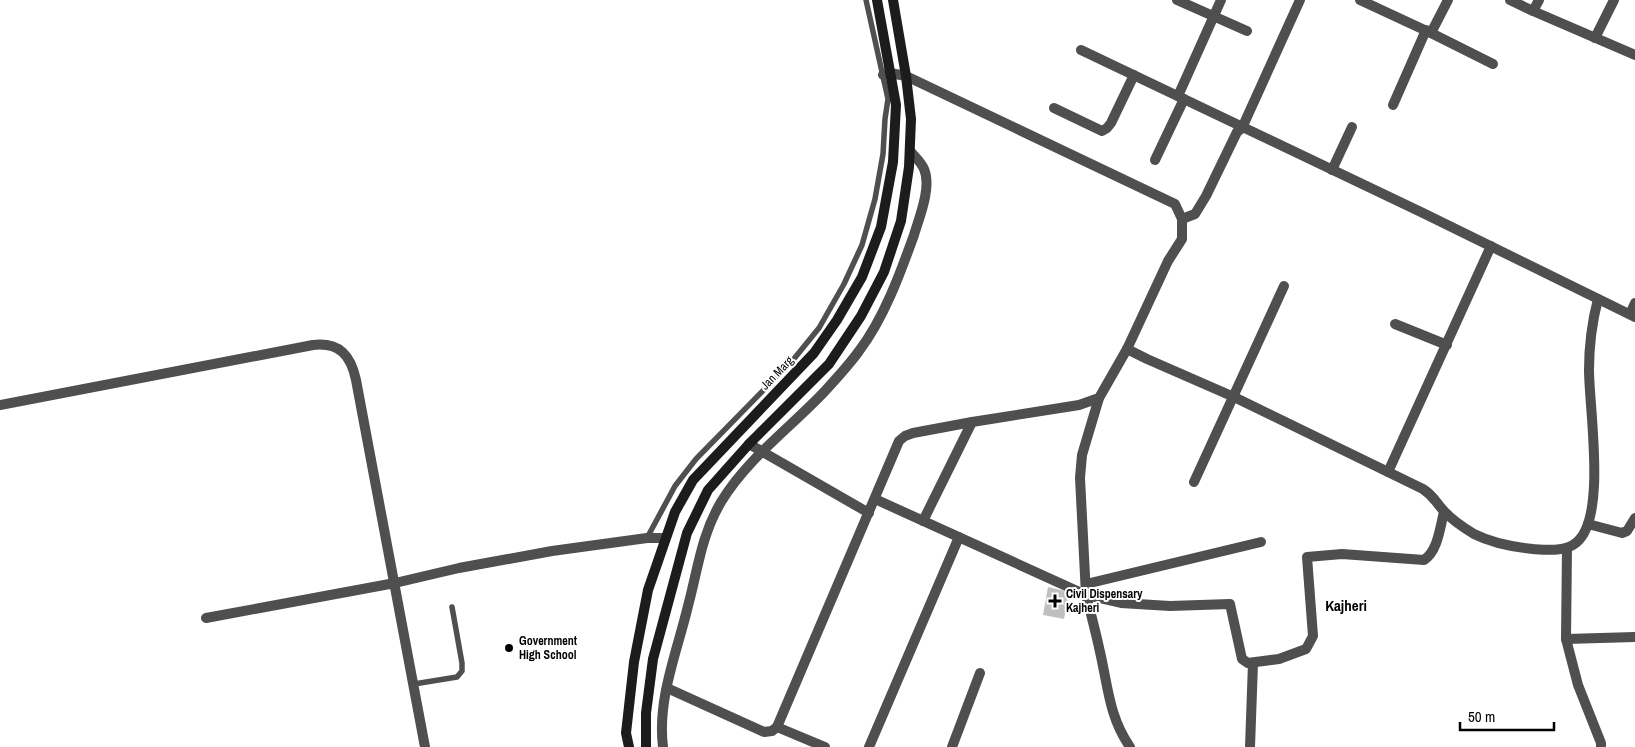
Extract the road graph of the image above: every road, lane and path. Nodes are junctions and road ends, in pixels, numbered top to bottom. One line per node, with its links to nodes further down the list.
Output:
1 (866, 0): 20 (lane)
2 (877, 0): 20 (main road, Jan Marg)
3 (893, 0): 22 (main road)
4 (1177, 0): 13 (street)
5 (1221, 0): 13 (street)
6 (1300, 0): 27 (street)
7 (1360, 0): 15 (street)
8 (1448, 0): 15 (street)
9 (1510, 0): 12 (street)
10 (1539, 0): 12 (street)
11 (1614, 0): 16 (street)
12 (1534, 11): 16 (street)
13 (1214, 16): 14 (street); 23 (street)
14 (1247, 31)
15 (1429, 32): 19 (street); 24 (street)
16 (1596, 38): 18 (street)
17 (1081, 50): 21 (street)
18 (1635, 55)
19 (1494, 64)
20 (887, 74): 22 (street); 54 (lane); 55 (main road, Jan Marg)
21 (1134, 75): 23 (street); 25 (street)
22 (906, 76): 28 (main road); 31 (street)
23 (1181, 98): 27 (street); 29 (street)
24 (1393, 105)
25 (1054, 108)
26 (1352, 127): 30 (street)
27 (1242, 128): 30 (street); 31 (street)
28 (910, 151): 44 (main road); 45 (street)
29 (1155, 160)
30 (1332, 170): 32 (street)
31 (1182, 219): 39 (street)
32 (1491, 246): 34 (street); 38 (street)
33 (1284, 286): 40 (street)
34 (1598, 298): 36 (street); 53 (street)
35 (1635, 303): 36 (street)
36 (1632, 315)
37 (1395, 324): 38 (street)
38 (1447, 345): 46 (street)
39 (1126, 349): 40 (street); 41 (street)
40 (1234, 397): 46 (street); 47 (street)
41 (1099, 398): 43 (street); 60 (street)
42 (0, 405): 59 (street)
43 (972, 422): 48 (street); 52 (street)
44 (749, 444): 45 (street); 73 (main road)
45 (762, 452): 50 (street); 69 (street)
46 (1388, 472): 49 (street)
47 (1194, 482)
48 (875, 499): 50 (street); 52 (street)
49 (1444, 512): 58 (street); 66 (street)
50 (868, 514): 70 (street)
51 (1635, 518): 53 (street)
52 (924, 521): 56 (street)
53 (1588, 524): 58 (street)
54 (647, 538): 55 (street); 59 (street)
55 (665, 538): 72 (main road, Jan Marg)
56 (960, 538): 61 (street); 76 (street)
57 (1261, 542): 60 (street)
58 (1567, 548): 65 (street)
59 (395, 583): 63 (street); 68 (street)
60 (1086, 584): 61 (street)
61 (1086, 595): 66 (street); 78 (street)
62 (452, 607): 68 (lane)
63 (206, 618)
64 (1635, 637): 65 (street)
65 (1566, 639): 80 (street)
66 (1253, 663): 79 (street)
67 (980, 673): 77 (street)
68 (414, 684): 71 (street)
69 (667, 688): 70 (street); 74 (street)
70 (777, 727): 75 (street)
71 (426, 747)
72 (629, 747)
73 (646, 747)
74 (663, 747)
75 (825, 747)
76 (869, 747)
77 (952, 747)
78 (1130, 747)
79 (1250, 747)
80 (1601, 747)

